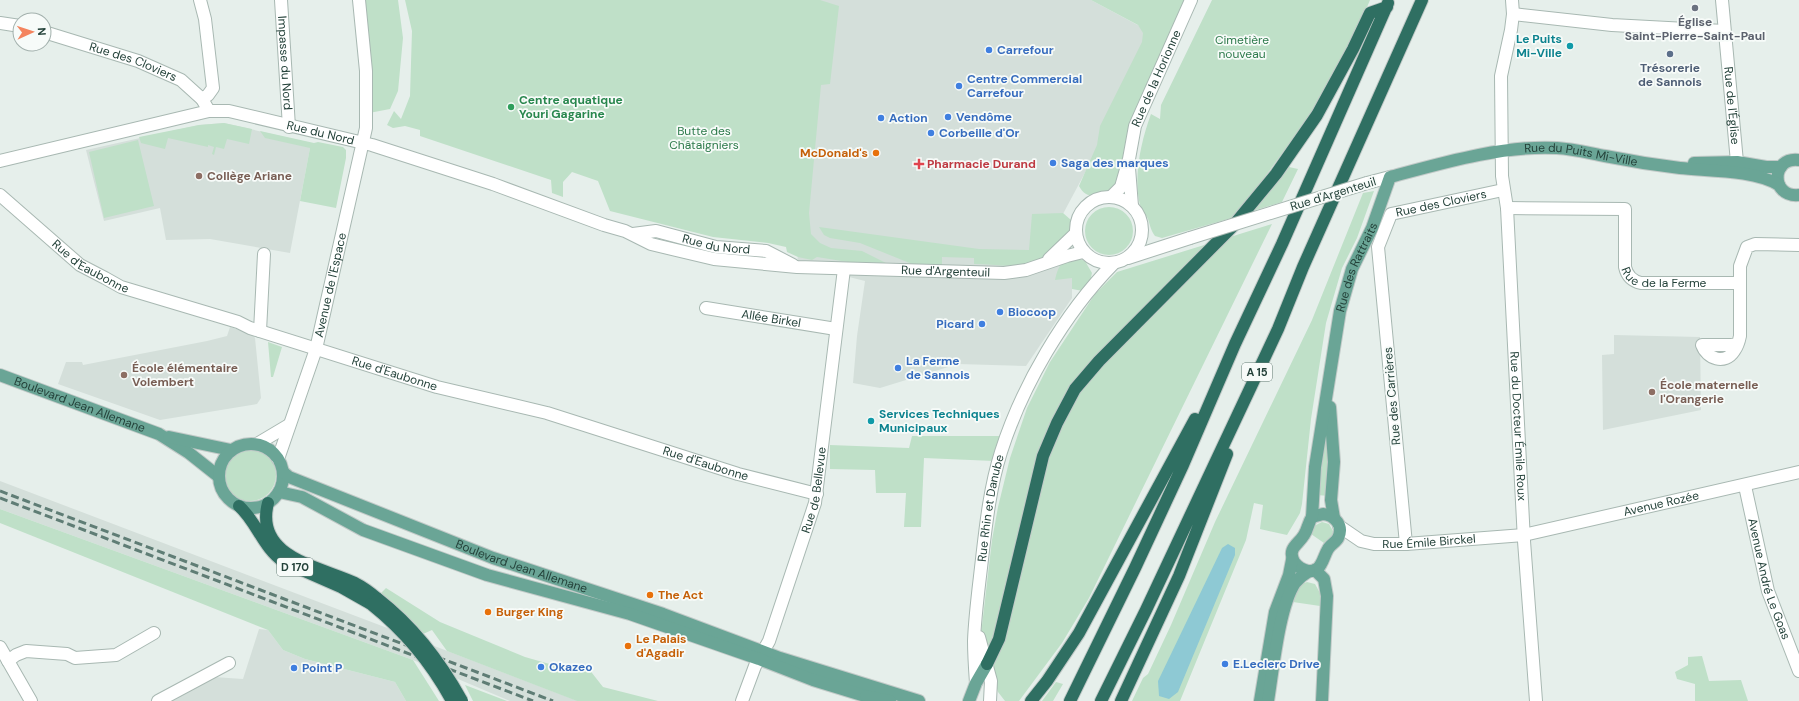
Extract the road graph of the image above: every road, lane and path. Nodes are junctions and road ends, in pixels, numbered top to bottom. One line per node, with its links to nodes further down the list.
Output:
1 (200, 0): 14 (street)
2 (280, 0): 18 (street, Impasse du Nord)
3 (359, 0): 19 (street, Avenue de l'Espace)
4 (1191, 0): 22 (street, Rue de la Horionne)
5 (1422, 0): 51 (highway, A 15)
6 (1512, 0): 9 (street, Rue du Docteur Émile Roux)
7 (1722, 0): 12 (street, Rue de l'Église)
8 (1388, 3): 54 (highway, A 15); 85 (highway)
9 (1512, 14): 12 (street); 20 (street, Rue du Docteur Émile Roux)
10 (0, 23): 11 (street)
11 (12, 25)
12 (1724, 31): 24 (street, Rue de l'Église)
13 (52, 34): 15 (street, Rue des Cloviers)
14 (213, 88): 15 (street); 17 (street)
15 (202, 100): 16 (street, Rue des Cloviers)
16 (209, 111): 17 (street, Rue du Nord); 23 (street, Rue du Nord)
17 (229, 111): 18 (street, Rue du Nord)
18 (289, 127): 19 (street, Rue du Nord)
19 (363, 143): 47 (street, Rue du Nord); 56 (street, Avenue de l'Espace)
20 (1501, 152): 26 (main road, Rue du Puits Mi-Ville); 28 (main road, Rue d'Argenteuil); 30 (street, Rue du Docteur Émile Roux)
21 (1799, 152): 25 (main road)
22 (1129, 158): 33 (street, Rue de la Horionne); 34 (street, Rue de la Horionne)
23 (0, 161)
24 (1737, 162): 25 (main road); 26 (main road); 27 (street)
25 (1790, 163): 29 (main road)
26 (1661, 165): 27 (main road)
27 (1749, 175): 29 (main road)
28 (1390, 177): 38 (street, Rue d'Argenteuil, bridge); 57 (main road, Rue des Rattraits)
29 (1779, 185): 32 (main road)
30 (1503, 190): 35 (street, Rue du Docteur Émile Roux); 40 (street, Rue des Cloviers)
31 (0, 195): 53 (street, Rue d'Eaubonne)
32 (1799, 195)
33 (1111, 197): 34 (street); 36 (street)
34 (1132, 206): 37 (street)
35 (1506, 208): 48 (street, Rue de la Ferme); 74 (street, Rue du Docteur Émile Roux)
36 (1075, 234): 41 (street); 45 (street, Rue d'Argenteuil)
37 (1142, 234): 38 (street); 43 (street)
38 (1167, 246): 43 (street, Rue d'Argenteuil)
39 (1799, 246): 48 (street)
40 (1378, 247): 75 (street, Rue des Carrières)
41 (1083, 252): 44 (street); 45 (street, Rue d'Argenteuil)
42 (264, 254): 53 (street)
43 (1128, 258): 46 (street)
44 (1095, 261): 46 (street); 49 (street, Rue Rhin et Danube)
45 (1045, 263): 47 (street, Rue d'Argenteuil)
46 (1113, 264): 49 (street, Rue Rhin et Danube)
47 (844, 269): 52 (street, Rue de Bellevue)
48 (1740, 283): 55 (street)
49 (1090, 289): 79 (street, Rue Rhin et Danube)
50 (706, 308): 52 (street, Allée Birkel)
51 (1278, 328): 100 (highway, A 15); 101 (highway)
52 (836, 329): 69 (street, Rue de Bellevue)
53 (260, 331): 56 (street, Rue d'Eaubonne)
54 (1235, 344): 98 (highway); 99 (highway, A 15)
55 (1737, 344)
56 (316, 349): 59 (street, Avenue de l'Espace); 69 (street, Rue d'Eaubonne)
57 (1331, 360): 72 (main road, Rue des Rattraits); 73 (main road, Rue des Rattraits)
58 (0, 376): 60 (main road, Boulevard Jean Allemane)
59 (289, 425): 61 (street); 63 (street, Avenue de l'Espace)
60 (160, 434): 62 (main road, Boulevard Jean Allemane); 66 (main road, Boulevard Jean Allemane)
61 (257, 444): 62 (main road); 63 (main road)
62 (231, 450): 66 (main road)
63 (278, 459): 64 (main road)
64 (283, 472): 68 (main road); 82 (main road, Boulevard Jean Allemane)
65 (1799, 472): 67 (street, Avenue Rozée)
66 (218, 476): 71 (main road)
67 (1745, 486): 74 (street, Avenue Rozée); 86 (street, Avenue André Le Goas)
68 (279, 492): 70 (main road); 82 (main road, Boulevard Jean Allemane)
69 (817, 494): 82 (street, Rue de Bellevue)
70 (268, 503): 71 (main road); 78 (highway, D 170)
71 (239, 506): 78 (highway, D 170)
72 (1312, 517): 73 (main road); 76 (main road)
73 (1337, 522): 75 (street, Rue Émile Birckel); 77 (main road)
74 (1524, 535): 75 (street, Rue Émile Birckel); 105 (street, Rue du Docteur Émile Roux)
75 (1406, 544)
76 (1292, 560): 77 (main road); 102 (main road)
77 (1312, 571): 103 (main road); 104 (main road)
78 (374, 602): 91 (highway, D 170, bridge); 92 (highway, D 170, bridge)
79 (977, 606): 85 (street, Rue Rhin et Danube); 87 (street, Rue Rhin et Danube)
80 (154, 633): 83 (street)
81 (0, 647): 83 (street)
82 (762, 655): 88 (main road); 93 (street, Rue de Bellevue)
83 (8, 660): 89 (street)
84 (228, 662): 90 (street)
85 (987, 664): 87 (main road); 97 (street, Rue Rhin et Danube)
86 (1799, 671)
87 (976, 683): 96 (main road)
88 (869, 694): 94 (main road); 95 (main road)
89 (31, 701)
90 (158, 701)
91 (452, 701)
92 (462, 701)
93 (742, 701)
94 (890, 701)
95 (919, 701)
96 (969, 701)
97 (990, 701)
98 (1031, 701)
99 (1070, 701)
100 (1101, 701)
101 (1121, 701)
102 (1260, 701)
103 (1268, 701)
104 (1322, 701)
105 (1536, 701)

